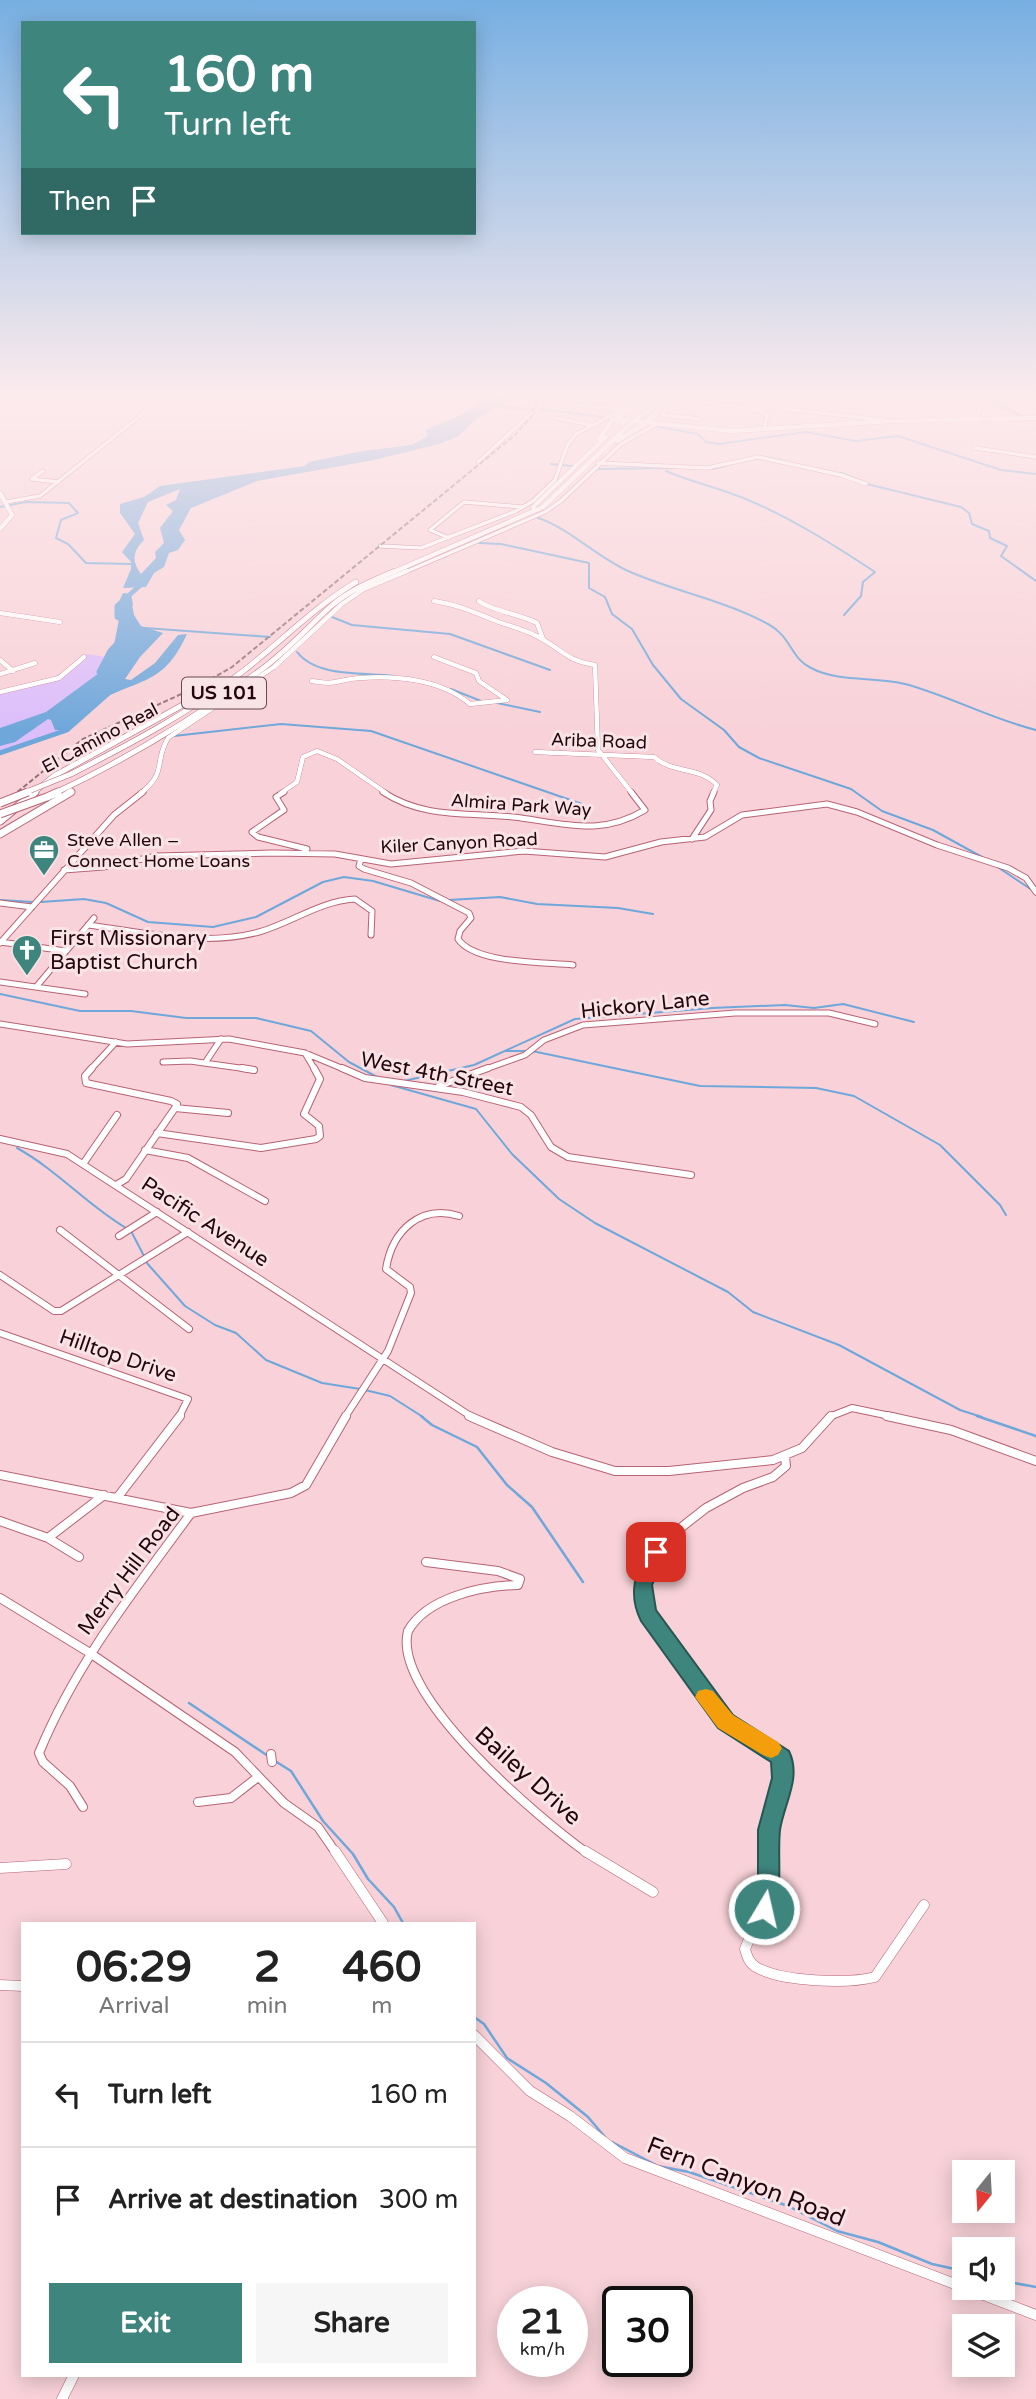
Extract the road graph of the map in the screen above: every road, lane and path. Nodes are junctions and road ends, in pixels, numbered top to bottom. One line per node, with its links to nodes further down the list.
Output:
1 (8, 508): 7 (main road)
2 (457, 508): 8 (street)
3 (521, 508): 8 (street)
4 (529, 508): 20 (highway, El Camino Real / US 101)
5 (542, 508): 25 (highway, El Camino Real / US 101)
6 (551, 508): 34 (street)
7 (0, 530)
8 (449, 538): 9 (street)
9 (380, 546)
10 (434, 601): 14 (street)
11 (479, 601): 14 (street)
12 (0, 613): 13 (street)
13 (60, 622)
14 (543, 639): 26 (street, Almira Park Way)
15 (83, 657): 23 (street)
16 (434, 657): 22 (street)
17 (0, 660): 19 (street)
18 (35, 663): 19 (street)
19 (13, 671): 21 (street)
20 (242, 673): 27 (highway, El Camino Real / US 101, bridge); 29 (highway)
21 (0, 674)
22 (312, 681)
23 (0, 692)
24 (535, 751): 26 (street, Ariba Road)
25 (131, 754): 28 (highway, El Camino Real / US 101, bridge); 30 (highway)
26 (603, 755): 31 (street, Ariba Road); 32 (street, Almira Park Way)
27 (0, 803)
28 (0, 814)
29 (0, 821)
30 (0, 834)
31 (692, 839): 33 (street, Kiler Canyon Road); 35 (street, Kiler Canyon Road)
32 (302, 852): 33 (street, Kiler Canyon Road); 34 (street, Kiler Canyon Road)
33 (361, 859): 43 (street)
34 (64, 870): 37 (street)
35 (1036, 892)
36 (0, 903): 37 (street)
37 (35, 904): 41 (street)
38 (94, 918): 39 (street)
39 (89, 925): 40 (street); 42 (street)
40 (371, 935)
41 (0, 942): 42 (street)
42 (66, 951): 45 (street)
43 (573, 965)
44 (0, 982): 45 (street)
45 (36, 987): 46 (street)
46 (85, 994)
47 (0, 1024): 50 (street, West 4th Street)
48 (876, 1024): 55 (street, Hickory Lane)
49 (221, 1039): 50 (street, West 4th Street); 51 (street, West 4th Street); 53 (street)
50 (116, 1042): 56 (street)
51 (305, 1053): 55 (street, West 4th Street); 59 (street)
52 (163, 1062): 53 (street)
53 (205, 1063): 54 (street)
54 (254, 1070)
55 (430, 1088): 63 (street, West 4th Street)
56 (175, 1108): 57 (street); 59 (street)
57 (228, 1113)
58 (117, 1115): 62 (street)
59 (157, 1133): 61 (street)
60 (0, 1139): 62 (street, Pacific Avenue)
61 (145, 1150): 64 (street); 65 (street)
62 (83, 1164): 64 (street, Pacific Avenue)
63 (691, 1175)
64 (116, 1185): 66 (street, Pacific Avenue)
65 (265, 1202)
66 (157, 1212): 69 (street); 70 (street, Pacific Avenue)
67 (459, 1216): 75 (street, Merry Hill Road)
68 (60, 1230): 72 (street)
69 (125, 1232)
70 (188, 1232): 72 (street); 75 (street, Pacific Avenue)
71 (0, 1275): 72 (street)
72 (120, 1276): 73 (street)
73 (190, 1329)
74 (0, 1333): 80 (street, Hilltop Drive)
75 (381, 1359): 76 (street, Pacific Avenue); 81 (street, Merry Hill Road)
76 (785, 1457): 77 (street); 94 (street)
77 (1036, 1461)
78 (0, 1475): 79 (street)
79 (104, 1495): 80 (street); 83 (street)
80 (117, 1498): 81 (street)
81 (191, 1513): 87 (street, Merry Hill Road)
82 (0, 1521): 83 (street)
83 (48, 1538): 84 (street)
84 (79, 1557)
85 (426, 1562): 93 (street, Bailey Drive)
86 (0, 1598): 87 (street)
87 (90, 1653): 88 (street); 90 (street, Merry Hill Road)
88 (258, 1777): 89 (street); 95 (street)
89 (198, 1802)
90 (83, 1807)
91 (66, 1864): 92 (street)
92 (0, 1868)
93 (653, 1892)
94 (925, 1905)
95 (382, 1922)
96 (0, 1985): 97 (street)
97 (21, 1986)
98 (476, 2037): 99 (street, Fern Canyon Road)
99 (1036, 2315)
100 (73, 2377): 101 (street)
101 (62, 2399)

